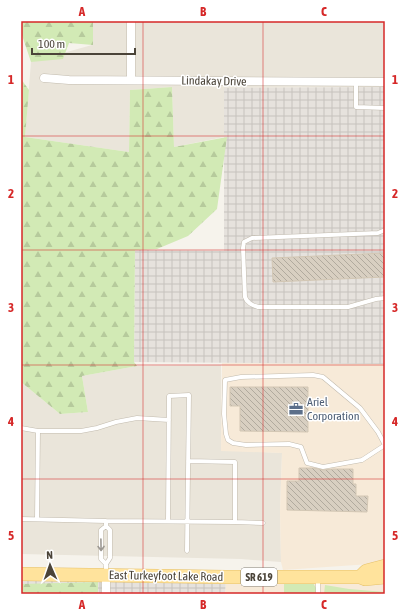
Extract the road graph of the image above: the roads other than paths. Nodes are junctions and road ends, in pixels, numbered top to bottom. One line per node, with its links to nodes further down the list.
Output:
1 (131, 21): 3 (street)
2 (44, 78): 3 (street, Lindakay Drive)
3 (132, 80): 4 (street, Lindakay Drive)
4 (356, 82): 5 (street, Lindakay Drive); 6 (lane)
5 (385, 82)
6 (385, 108)
7 (385, 230): 8 (lane)
8 (385, 298)
9 (169, 420): 11 (lane); 13 (lane); 16 (lane)
10 (21, 428): 11 (lane)
11 (38, 431): 15 (lane)
12 (385, 445): 12 (lane)
13 (188, 461): 17 (lane); 18 (lane)
14 (21, 519): 15 (lane)
15 (37, 519): 20 (lane)
16 (168, 522): 17 (lane); 20 (lane)
17 (188, 522): 18 (lane); 21 (lane)
18 (235, 522): 19 (lane)
19 (263, 523)
20 (106, 524): 22 (lane); 22 (lane, one-way to 22)
21 (187, 551)
22 (106, 570): 23 (main road, East Turkeyfoot Lake Road / SR 619); 25 (main road, East Turkeyfoot Lake Road / SR 619); 26 (street)
23 (21, 574)
24 (384, 576): 25 (main road, East Turkeyfoot Lake Road / SR 619)
25 (318, 577): 27 (lane)
26 (106, 594)
27 (318, 594)

